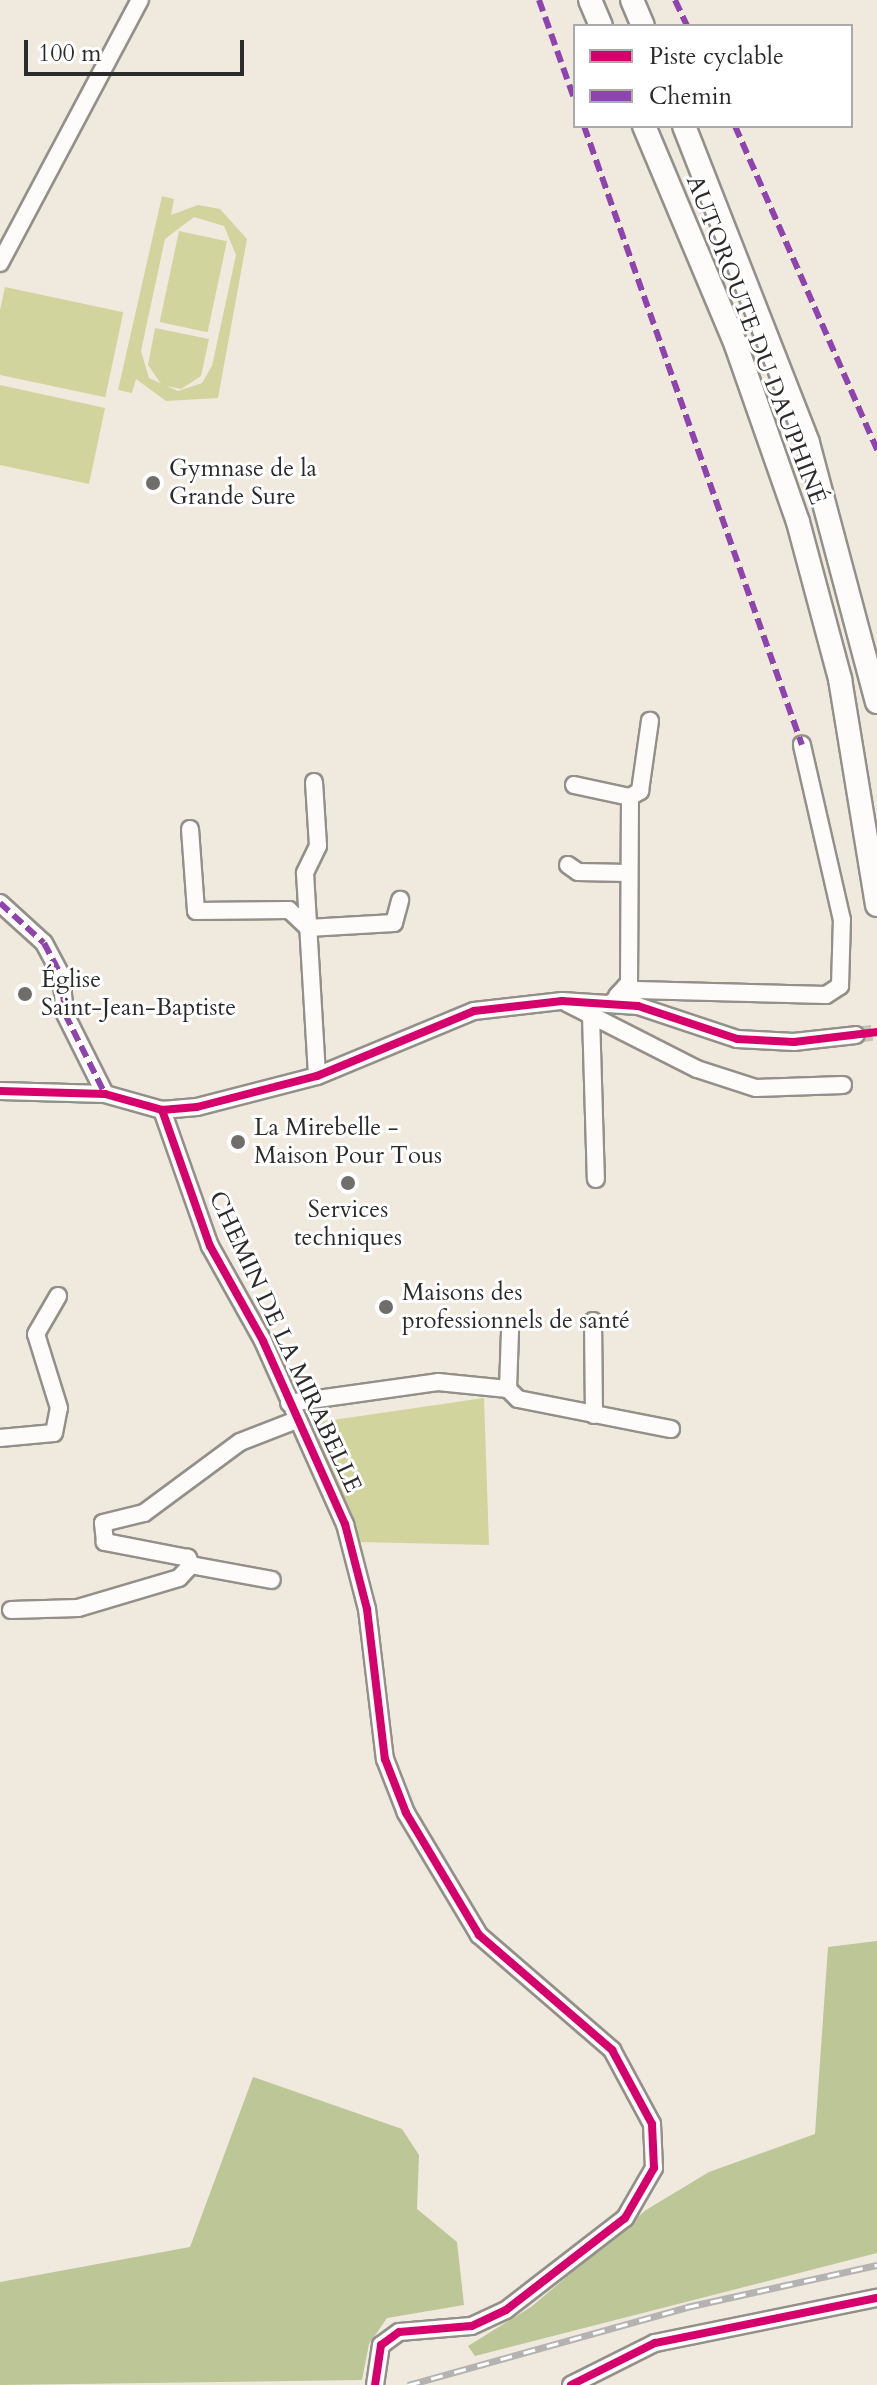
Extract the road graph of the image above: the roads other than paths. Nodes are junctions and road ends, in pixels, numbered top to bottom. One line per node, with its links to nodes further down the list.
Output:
1 (140, 0): 8 (street)
2 (590, 0): 4 (highway)
3 (632, 0): 5 (highway)
4 (600, 24)
5 (642, 24)
6 (645, 128): 20 (highway, AUTOROUTE DU DAUPHINÉ)
7 (685, 128): 9 (highway, AUTOROUTE DU DAUPHINÉ)
8 (0, 263)
9 (877, 702)
10 (650, 721): 14 (street)
11 (802, 745): 23 (street)
12 (314, 782): 21 (street)
13 (574, 785): 14 (street)
14 (630, 797): 17 (street)
15 (190, 829): 21 (street)
16 (568, 865): 17 (street)
17 (629, 873): 23 (street)
18 (400, 900): 21 (street)
19 (0, 903): 29 (street)
20 (877, 905)
21 (308, 928): 26 (street)
22 (562, 1001): 23 (street); 24 (street); 26 (street)
23 (611, 1003): 25 (street)
24 (591, 1015): 27 (street); 31 (street)
25 (856, 1035)
26 (317, 1076): 30 (street)
27 (843, 1085)
28 (0, 1091): 29 (street)
29 (105, 1094): 30 (street)
30 (162, 1110): 36 (street, CHEMIN DE LA MIRABELLE)
31 (596, 1179)
32 (58, 1296): 40 (street)
33 (593, 1321): 37 (street)
34 (510, 1331): 35 (street)
35 (508, 1389): 36 (street); 37 (street)
36 (289, 1403): 38 (street, CHEMIN DE LA MIRABELLE)
37 (594, 1415): 39 (street)
38 (294, 1421): 41 (street); 45 (street, CHEMIN DE LA MIRABELLE)
39 (671, 1429)
40 (0, 1438)
41 (191, 1565): 42 (street); 43 (street)
42 (272, 1580)
43 (11, 1610)
44 (877, 2298): 46 (street)
45 (375, 2384)
46 (571, 2385)

